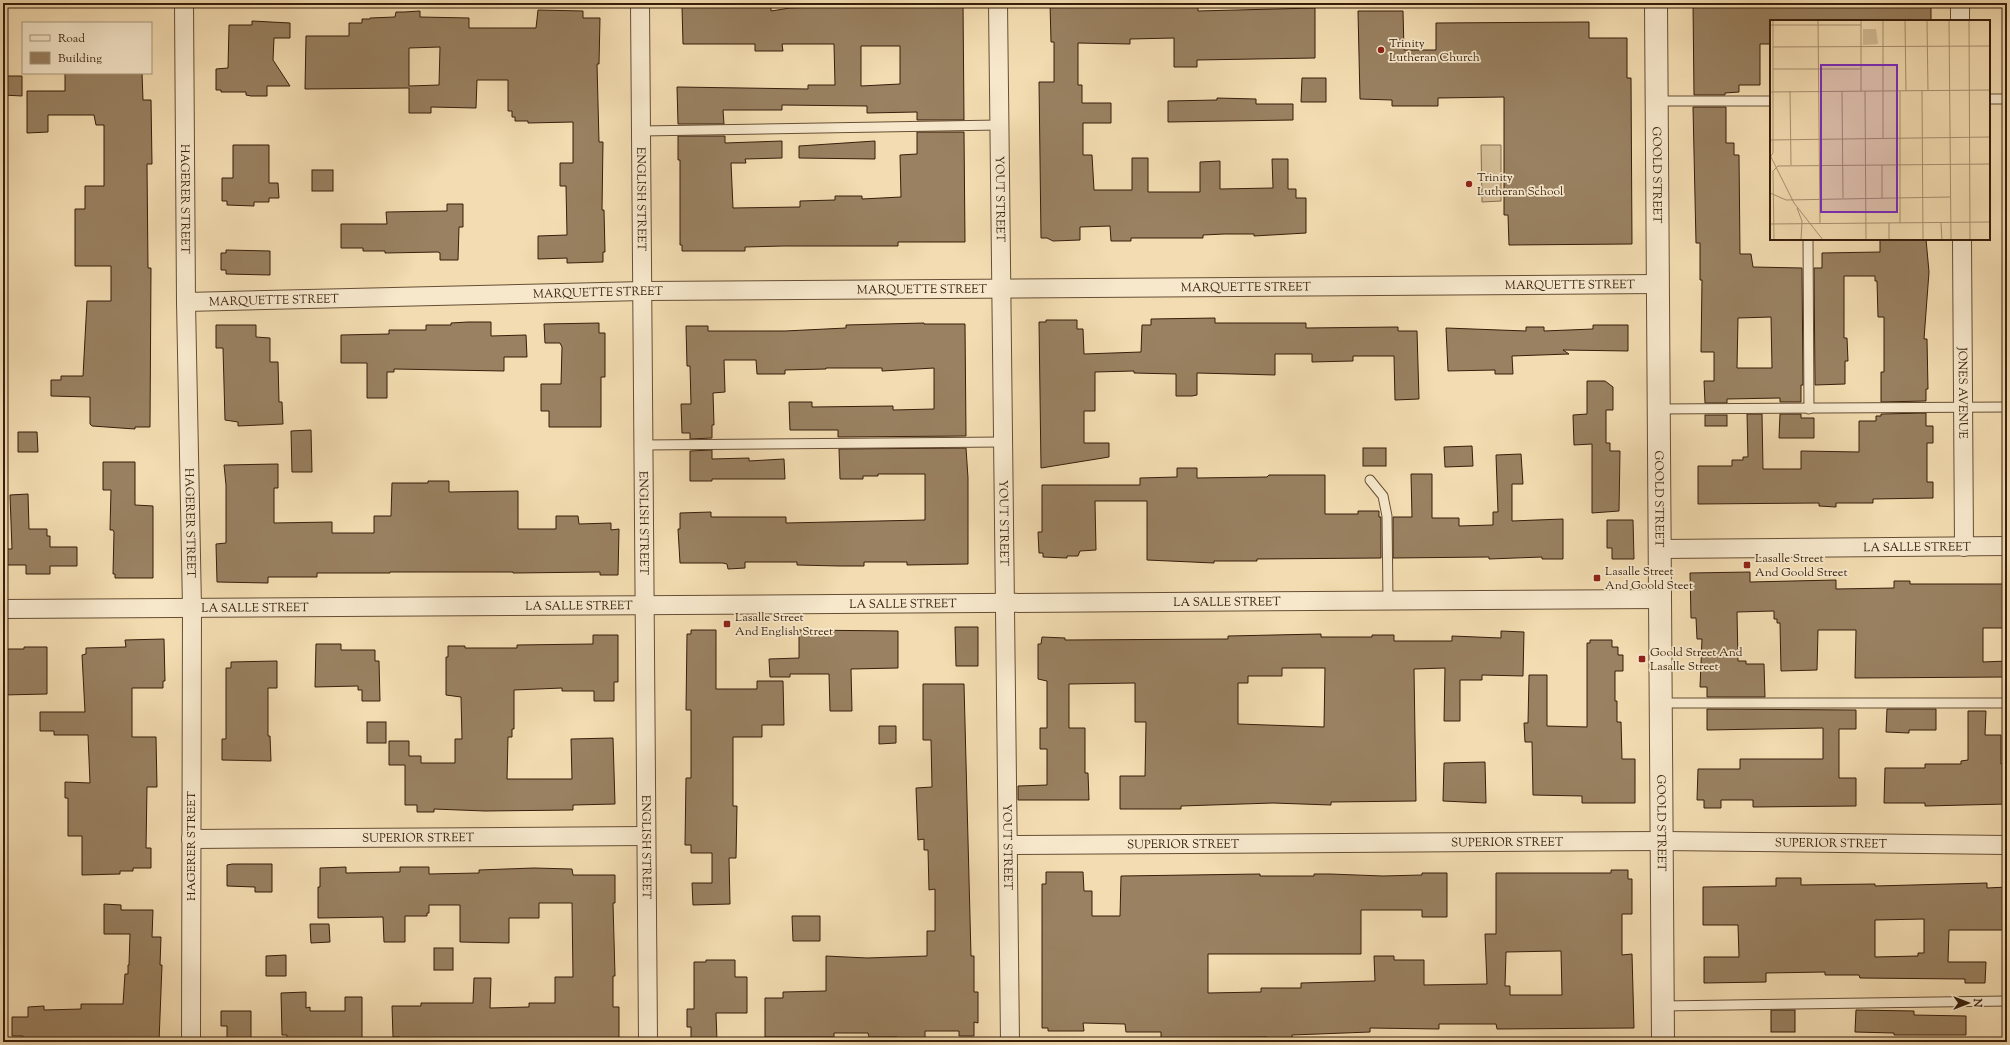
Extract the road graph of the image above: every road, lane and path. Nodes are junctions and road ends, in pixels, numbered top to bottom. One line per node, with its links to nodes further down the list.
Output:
1 (184, 3): 18 (street, HAGERER STREET)
2 (640, 3): 12 (street, ENGLISH STREET)
3 (998, 3): 11 (street, YOUT STREET)
4 (1656, 3): 10 (street, GOOLD STREET)
5 (1960, 3): 6 (street)
6 (1960, 20)
7 (1990, 99): 8 (lane)
8 (2007, 99)
9 (1770, 100): 10 (lane)
10 (1656, 101): 15 (street, GOOLD STREET)
11 (999, 125): 12 (lane); 16 (street, YOUT STREET)
12 (642, 131): 17 (street, ENGLISH STREET)
13 (1808, 240): 22 (lane)
14 (1962, 240): 19 (street, JONES AVENUE)
15 (1658, 284): 16 (street, MARQUETTE STREET); 21 (street, GOOLD STREET)
16 (1001, 288): 17 (street, MARQUETTE STREET); 23 (street, YOUT STREET)
17 (643, 291): 18 (street, MARQUETTE STREET); 24 (street, ENGLISH STREET)
18 (186, 302): 33 (street, HAGERER STREET)
19 (1963, 408): 20 (lane); 22 (lane); 27 (street, JONES AVENUE)
20 (2007, 408)
21 (1658, 409): 22 (lane); 28 (street, GOOLD STREET)
22 (1809, 409)
23 (1003, 442): 24 (lane); 31 (street, YOUT STREET)
24 (644, 445): 32 (street, ENGLISH STREET)
25 (1370, 480): 30 (lane)
26 (2007, 546): 27 (street, LA SALLE STREET)
27 (1964, 547): 28 (street, LA SALLE STREET)
28 (1660, 548): 29 (street, GOOLD STREET)
29 (1660, 599): 30 (street, LA SALLE STREET); 35 (street, GOOLD STREET)
30 (1388, 601): 31 (street, LA SALLE STREET)
31 (1005, 603): 32 (street, LA SALLE STREET); 40 (street, YOUT STREET)
32 (645, 605): 33 (street, LA SALLE STREET); 37 (street, ENGLISH STREET)
33 (192, 607): 34 (street, LA SALLE STREET); 38 (street, HAGERER STREET)
34 (3, 609)
35 (1660, 703): 36 (lane); 39 (street, GOOLD STREET)
36 (2007, 703)
37 (646, 836): 38 (street, SUPERIOR STREET); 45 (street, ENGLISH STREET)
38 (190, 839): 44 (street, HAGERER STREET)
39 (1662, 841): 40 (street, SUPERIOR STREET); 41 (street, SUPERIOR STREET); 43 (street, GOOLD STREET)
40 (1008, 845): 46 (street, YOUT STREET)
41 (2007, 846)
42 (2007, 1001): 43 (lane)
43 (1663, 1006): 47 (street, GOOLD STREET)
44 (191, 1042)
45 (648, 1042)
46 (1010, 1042)
47 (1663, 1042)

